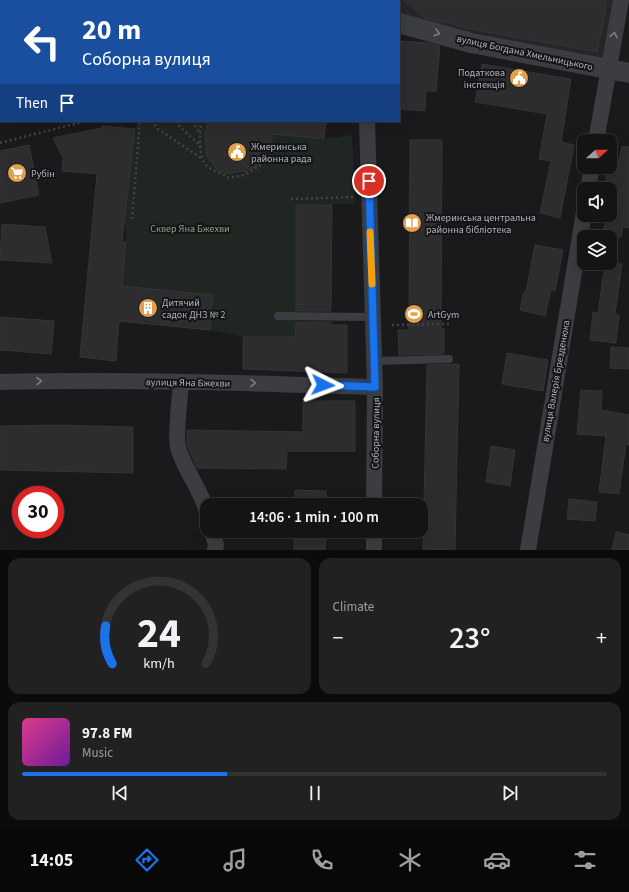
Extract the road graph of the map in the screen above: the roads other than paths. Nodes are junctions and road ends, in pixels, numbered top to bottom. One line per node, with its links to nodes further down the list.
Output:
1 (621, 0): 3 (street, one-way to 1)
2 (400, 23): 3 (street, вулиця Богдана Хмельницького, one-way to 3)
3 (608, 69): 4 (street, вулиця Богдана Хмельницького); 6 (street)
4 (629, 73)
5 (367, 122): 9 (street, Соборна вулиця)
6 (597, 134)
7 (582, 222): 21 (street, вулиця Валерія Брезденюка)
8 (278, 316): 9 (lane)
9 (373, 318): 11 (street, Соборна вулиця)
10 (449, 359): 11 (lane)
11 (375, 361): 14 (street, Соборна вулиця)
12 (0, 382): 13 (street, вулиця Яна Бжехви, one-way to 13)
13 (181, 382): 14 (street, вулиця Яна Бжехви, one-way to 14); 15 (street)
14 (375, 387): 16 (street, Соборна вулиця)
15 (203, 498)
16 (374, 498)
17 (214, 538): 19 (street)
18 (374, 538): 20 (street)
19 (215, 550)
20 (374, 550)
21 (528, 550)

